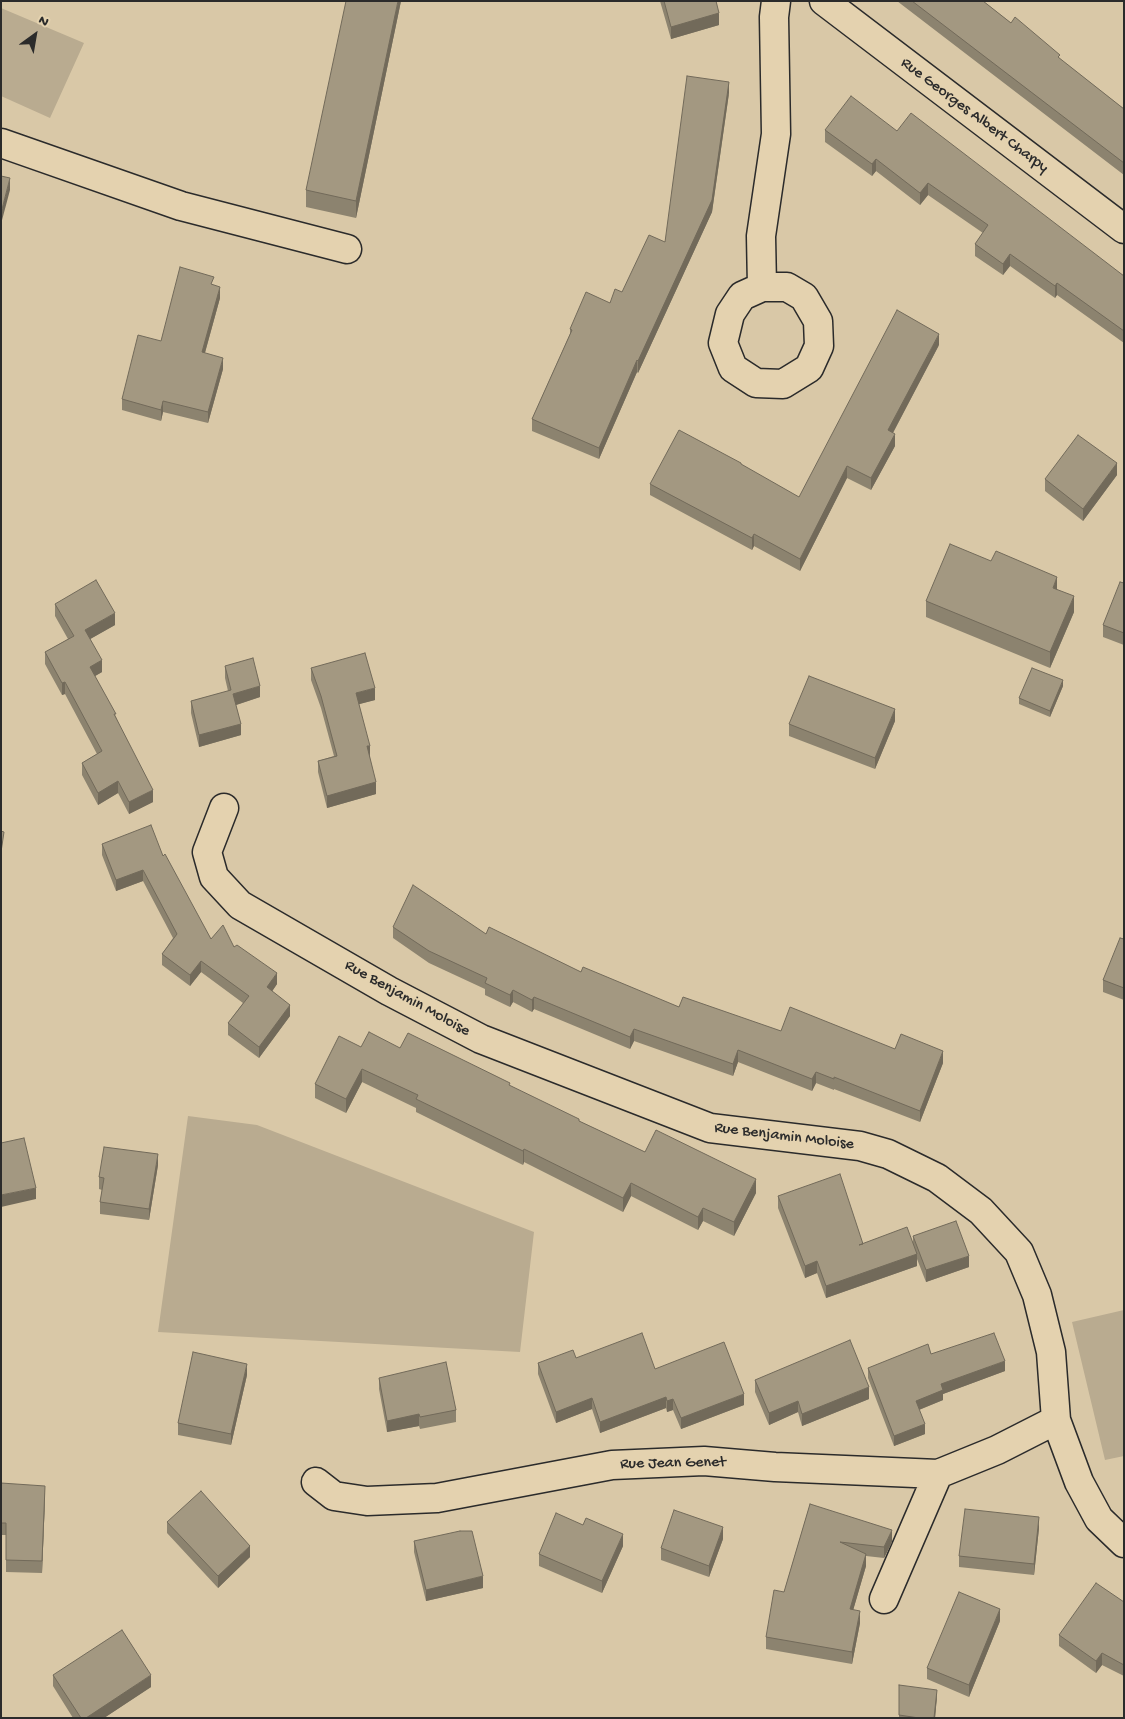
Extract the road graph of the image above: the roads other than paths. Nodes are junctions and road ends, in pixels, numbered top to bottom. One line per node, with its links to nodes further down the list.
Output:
1 (776, 1): 6 (street)
2 (824, 1): 4 (street, Rue Georges Albert Charpy)
3 (1, 143): 5 (street)
4 (1124, 229)
5 (347, 249)
6 (762, 287)
7 (224, 808): 8 (street, Rue Benjamin Moloise)
8 (1056, 1420): 9 (street, Rue Jean Genet); 11 (street, Rue Benjamin Moloise)
9 (938, 1474): 10 (street, Rue Jean Genet); 12 (street)
10 (316, 1482)
11 (1124, 1543)
12 (884, 1599)

